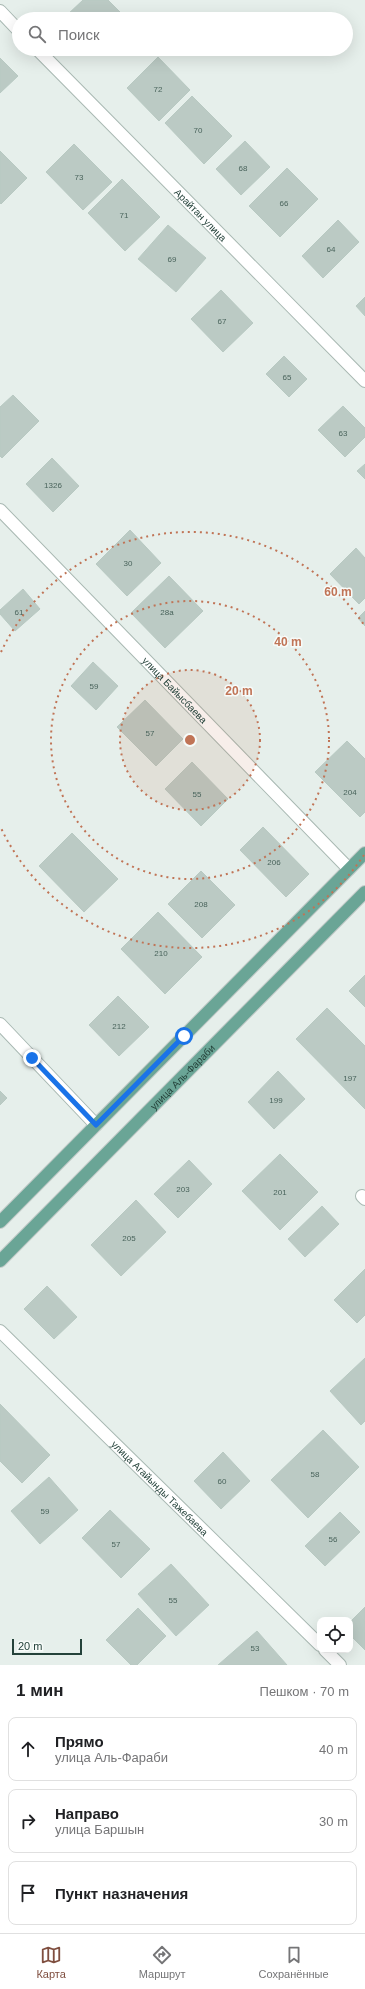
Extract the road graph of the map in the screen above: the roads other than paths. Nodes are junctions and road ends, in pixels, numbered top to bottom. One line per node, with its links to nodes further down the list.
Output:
1 (0, 11): 2 (street)
2 (12, 23)
3 (44, 56): 4 (street, Арайтан улица)
4 (365, 381)
5 (0, 510): 7 (street, улица Байысбаева)
6 (365, 853): 7 (main road)
7 (349, 869): 10 (main road)
8 (365, 892): 12 (main road, улица Аль-Фараби)
9 (0, 1024): 10 (street)
10 (96, 1125): 11 (main road)
11 (0, 1222)
12 (0, 1261)
13 (0, 1331): 14 (street, улица Агайынды Тажебаева)
14 (317, 1642)
15 (328, 1653): 16 (street)
16 (340, 1665)

